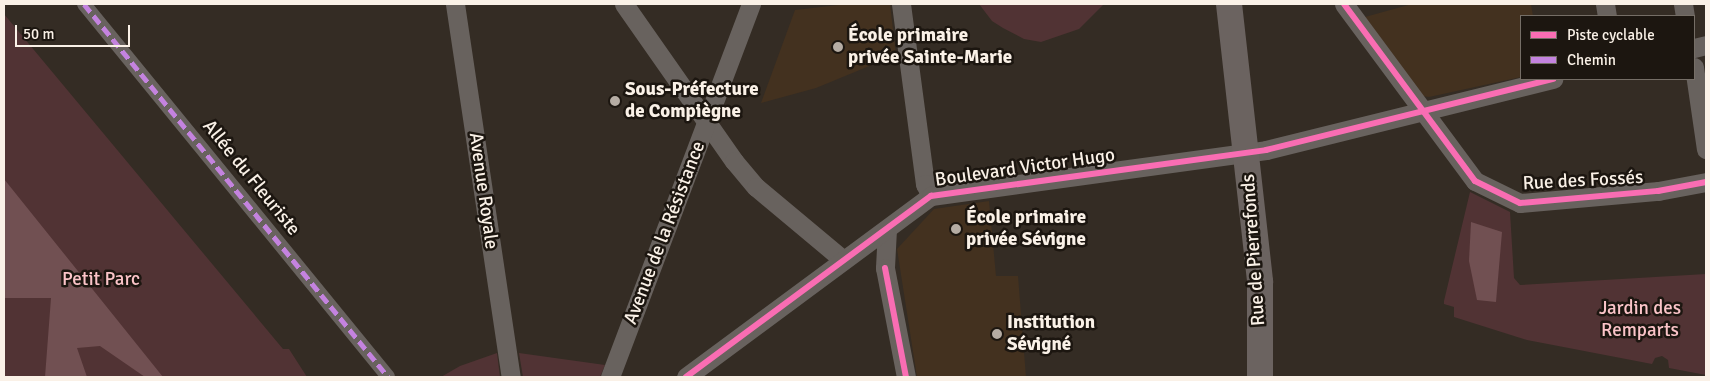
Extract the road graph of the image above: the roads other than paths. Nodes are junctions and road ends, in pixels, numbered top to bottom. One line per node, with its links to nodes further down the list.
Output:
1 (84, 4): 19 (street, Allée du Fleuriste)
2 (455, 4): 20 (street, Avenue Royale)
3 (624, 4): 11 (street)
4 (751, 4): 11 (street, Avenue de la Résistance)
5 (901, 4): 15 (street)
6 (1228, 4): 13 (main road, Rue de Pierrefonds)
7 (1344, 4): 10 (street, Rue des Fossés)
8 (1695, 74): 12 (street)
9 (1549, 80): 10 (street, Boulevard Victor Hugo)
10 (1426, 110): 13 (street, Boulevard Victor Hugo); 14 (street, Rue des Fossés)
11 (708, 120): 17 (street); 21 (street, Avenue de la Résistance)
12 (1706, 148)
13 (1246, 152): 15 (street, Boulevard Victor Hugo); 24 (main road, Rue de Pierrefonds)
14 (1706, 182)
15 (931, 196): 16 (street, Boulevard Victor Hugo)
16 (887, 229): 17 (street, Boulevard Victor Hugo); 18 (street)
17 (847, 256): 18 (street); 22 (street, Boulevard Victor Hugo)
18 (885, 268): 23 (street)
19 (388, 377)
20 (511, 377)
21 (610, 377)
22 (686, 377)
23 (906, 377)
24 (1260, 377)

